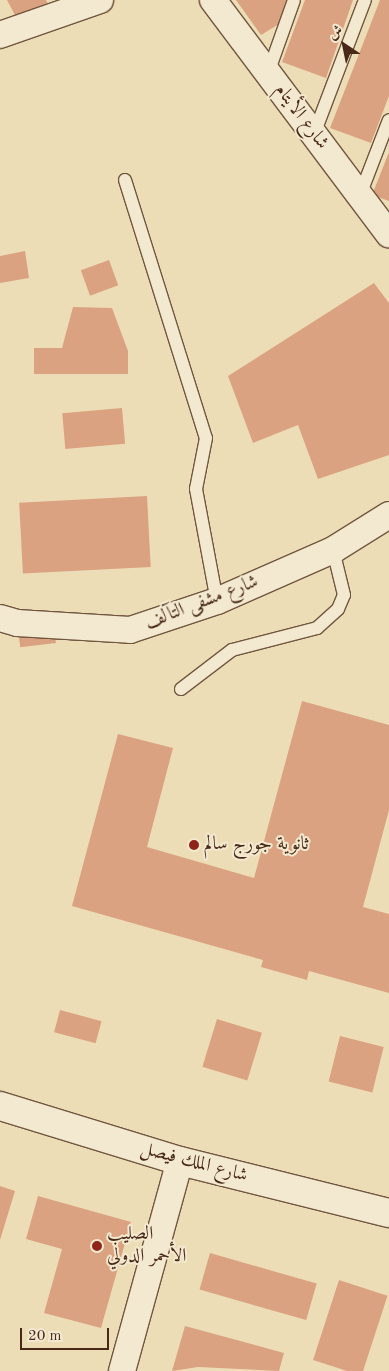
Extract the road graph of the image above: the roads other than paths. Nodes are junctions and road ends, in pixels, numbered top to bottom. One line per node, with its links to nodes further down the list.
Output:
1 (100, 0): 5 (street)
2 (213, 0): 6 (street, شارع الأيتام)
3 (294, 0): 6 (lane)
4 (365, 0): 8 (lane)
5 (0, 35)
6 (268, 72): 8 (street, شارع الأيتام)
7 (389, 120): 10 (lane)
8 (314, 134): 10 (street, شارع الأيتام)
9 (126, 180): 14 (lane)
10 (360, 195): 11 (street, شارع الأيتام)
11 (389, 234)
12 (389, 515): 13 (street, شارع مشفى التآلف)
13 (333, 550): 14 (street, شارع مشفى التآلف); 16 (lane)
14 (217, 600): 15 (street, شارع مشفى التآلف)
15 (0, 618)
16 (181, 689)
17 (0, 1106): 18 (main road, شارع الملك فيصل)
18 (180, 1161): 19 (main road, شارع الملك فيصل); 20 (street)
19 (389, 1213)
20 (122, 1371)

